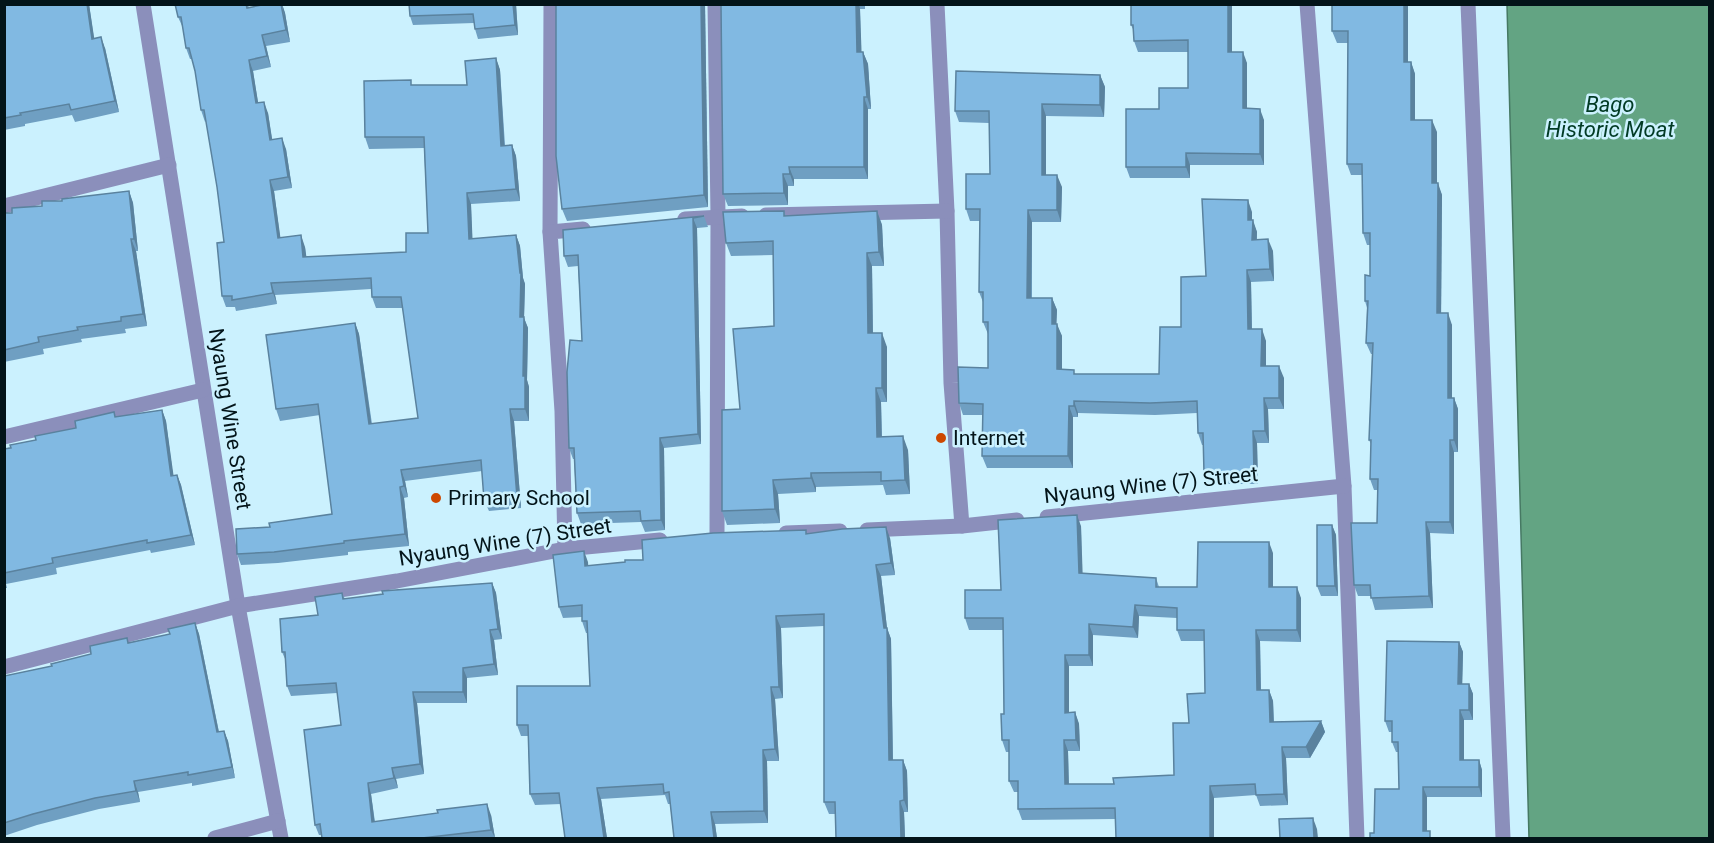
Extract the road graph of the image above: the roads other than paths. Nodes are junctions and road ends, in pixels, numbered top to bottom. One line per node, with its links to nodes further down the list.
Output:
1 (143, 4): 7 (street, Nyaung Wine Street)
2 (551, 4): 13 (street)
3 (715, 4): 10 (street)
4 (937, 4): 9 (street)
5 (1307, 4): 16 (street)
6 (1468, 4): 28 (street)
7 (169, 165): 8 (street); 14 (street, Nyaung Wine Street)
8 (4, 206)
9 (948, 211): 10 (street); 17 (street)
10 (718, 216): 11 (street); 19 (street)
11 (673, 220)
12 (595, 228): 13 (street)
13 (550, 232): 21 (street)
14 (204, 390): 15 (street); 22 (street, Nyaung Wine Street)
15 (4, 437)
16 (1344, 486): 17 (street, Nyaung Wine (7) Street); 27 (street)
17 (962, 526): 18 (street, Nyaung Wine (7) Street)
18 (776, 533)
19 (717, 536)
20 (670, 540): 21 (street, Nyaung Wine (7) Street)
21 (565, 549): 22 (street, Nyaung Wine (7) Street)
22 (238, 606): 23 (street, Nyaung Wine (7) Street); 24 (street, Nyaung Wine Street)
23 (4, 667)
24 (278, 821): 25 (street); 26 (street, Nyaung Wine Street)
25 (215, 838)
26 (281, 838)
27 (1357, 838)
28 (1503, 838)

